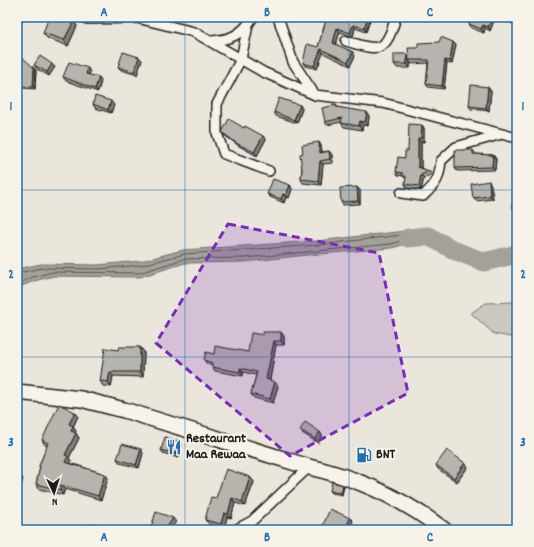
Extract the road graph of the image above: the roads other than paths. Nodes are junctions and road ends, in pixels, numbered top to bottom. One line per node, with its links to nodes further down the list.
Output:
1 (82, 17): 7 (street)
2 (278, 17): 10 (street)
3 (396, 17): 8 (street)
4 (511, 17): 5 (street)
5 (517, 20)
6 (250, 21): 7 (street); 9 (street)
7 (210, 41): 9 (street)
8 (346, 41)
9 (241, 59): 10 (street); 13 (street)
10 (315, 95): 11 (street)
11 (503, 134): 12 (street); 14 (street)
12 (517, 138)
13 (269, 171)
14 (401, 193)
15 (17, 392): 16 (highway)
16 (309, 467): 17 (street); 18 (highway)
17 (235, 530)
18 (444, 530)

